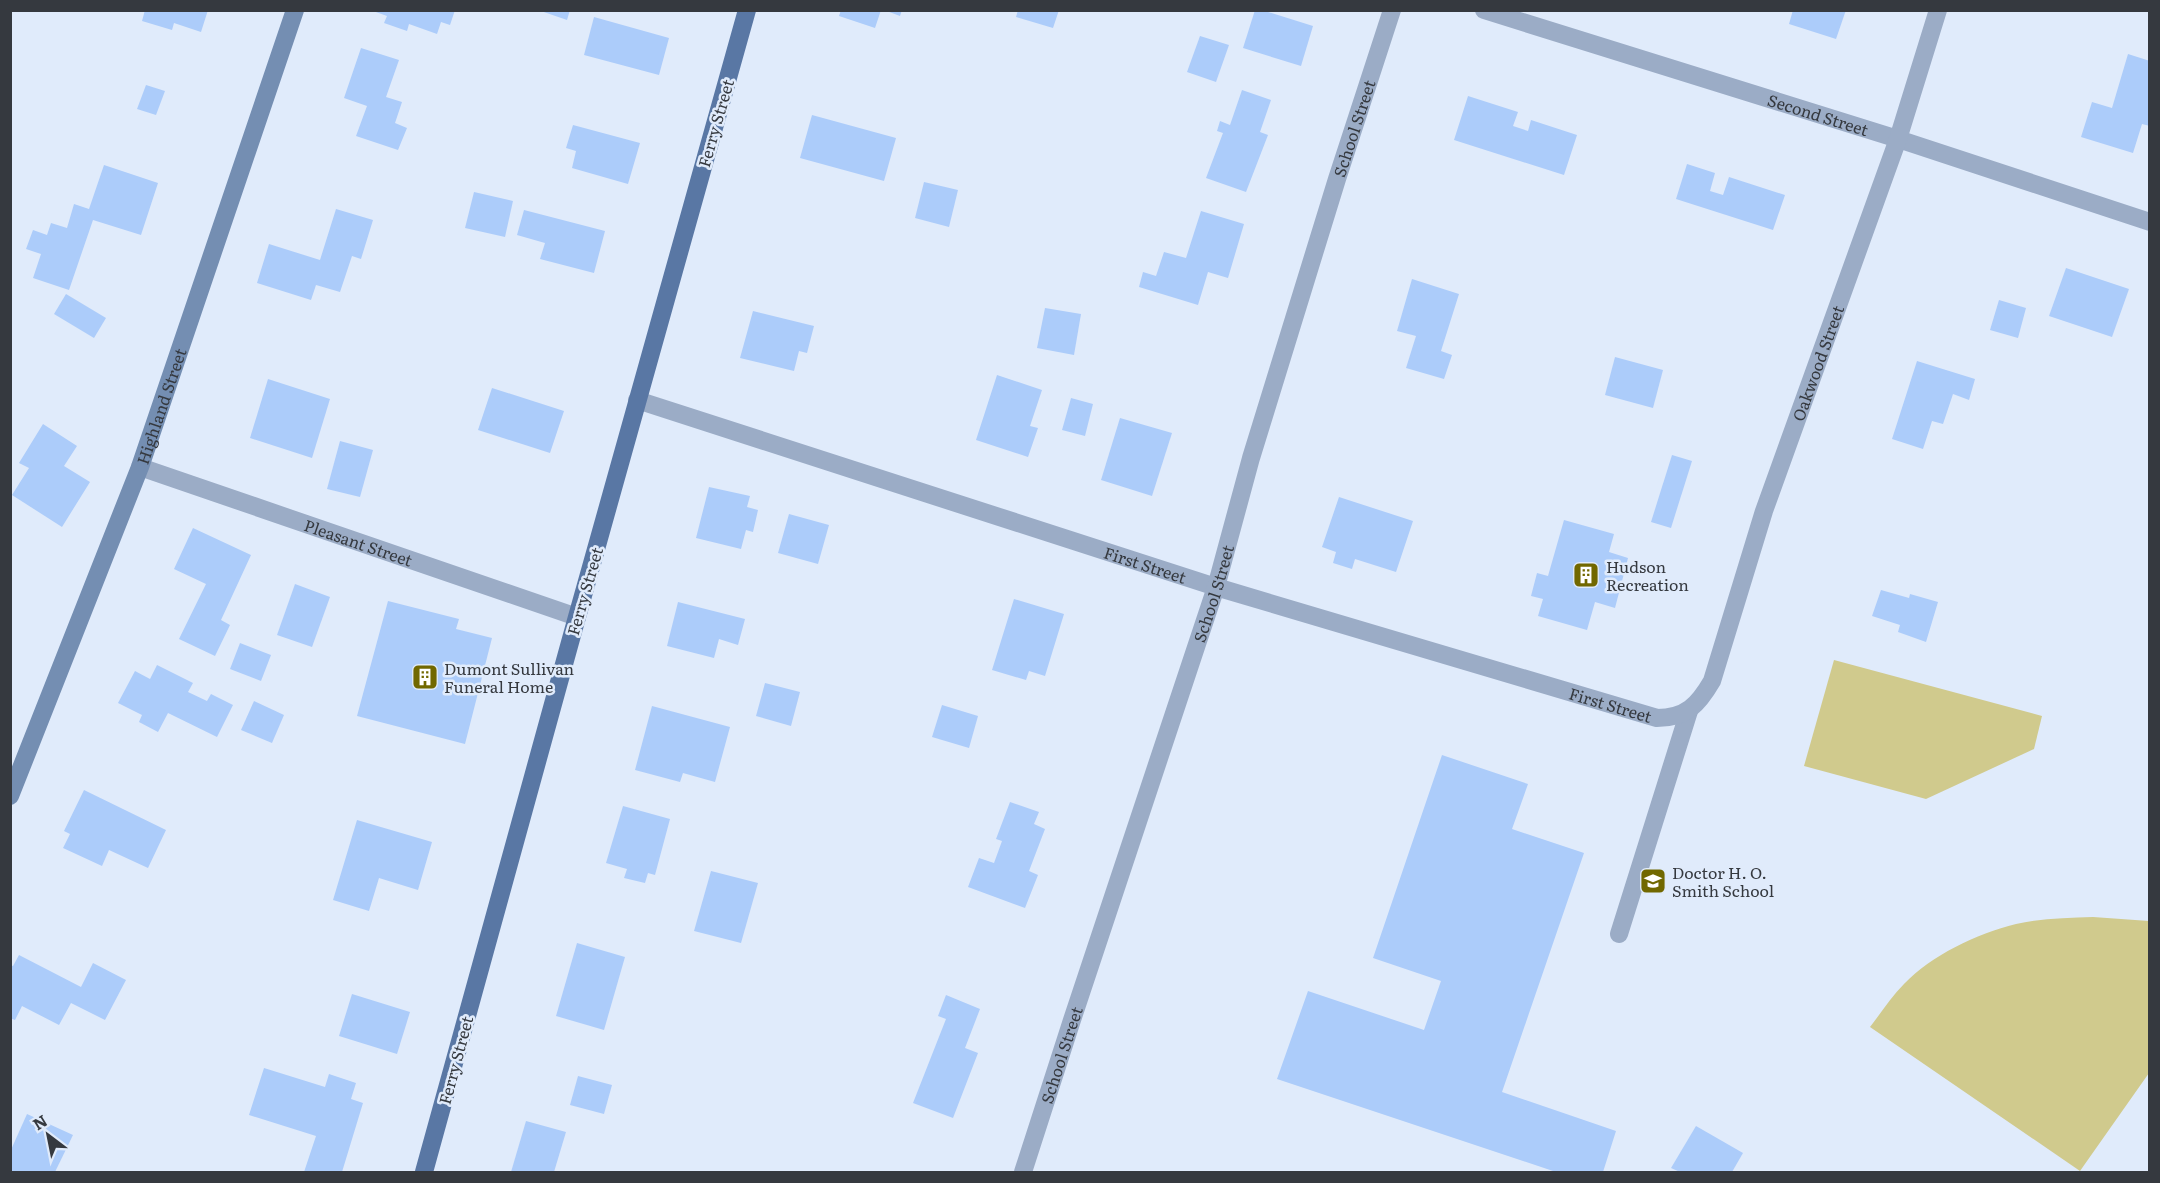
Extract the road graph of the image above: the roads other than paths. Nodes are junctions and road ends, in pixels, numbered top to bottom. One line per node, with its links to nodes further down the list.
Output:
1 (295, 10): 9 (street, Highland Street)
2 (747, 10): 8 (main road, Ferry Street)
3 (1392, 10): 10 (street, School Street)
4 (1484, 10): 6 (street, Second Street)
5 (1938, 10): 6 (street, Oakwood Street)
6 (1898, 139): 7 (street, Second Street); 12 (street, Oakwood Street)
7 (2150, 222)
8 (638, 400): 10 (street, First Street); 11 (main road, Ferry Street)
9 (140, 467): 11 (street, Pleasant Street); 13 (street, Highland Street)
10 (1216, 587): 12 (street, First Street); 16 (street, School Street)
11 (577, 617): 15 (main road, Ferry Street)
12 (1689, 711): 14 (street)
13 (10, 796)
14 (1619, 934)
15 (424, 1173)
16 (1023, 1173)

